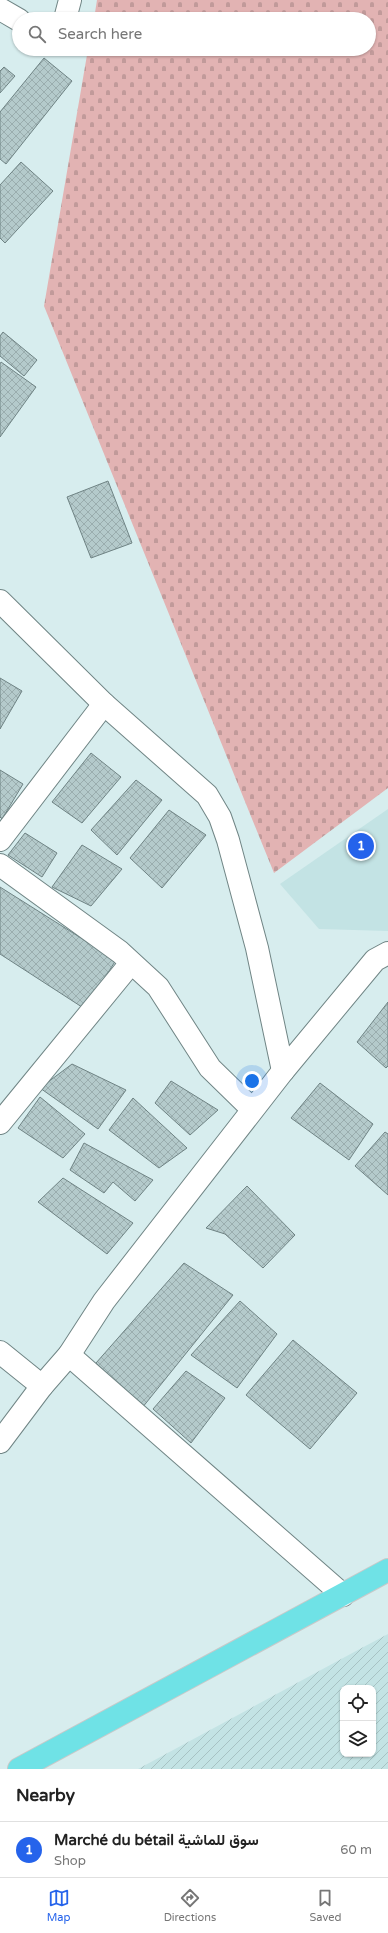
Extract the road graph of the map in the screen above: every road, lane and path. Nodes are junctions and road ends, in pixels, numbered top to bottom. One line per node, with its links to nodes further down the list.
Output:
1 (70, 0): 3 (street)
2 (0, 9): 4 (street)
3 (67, 12)
4 (12, 16)
5 (0, 601): 6 (street)
6 (104, 704): 7 (street); 11 (street)
7 (0, 840)
8 (0, 865): 10 (street)
9 (388, 953): 11 (street)
10 (131, 963): 12 (street); 13 (street)
11 (283, 1071): 12 (street)
12 (252, 1109): 15 (street)
13 (0, 1123)
14 (0, 1352): 16 (street)
15 (69, 1356): 16 (street); 19 (street)
16 (42, 1386): 17 (street)
17 (0, 1442)
18 (388, 1570): 19 (main road)
19 (343, 1595): 20 (main road)
20 (19, 1769)

